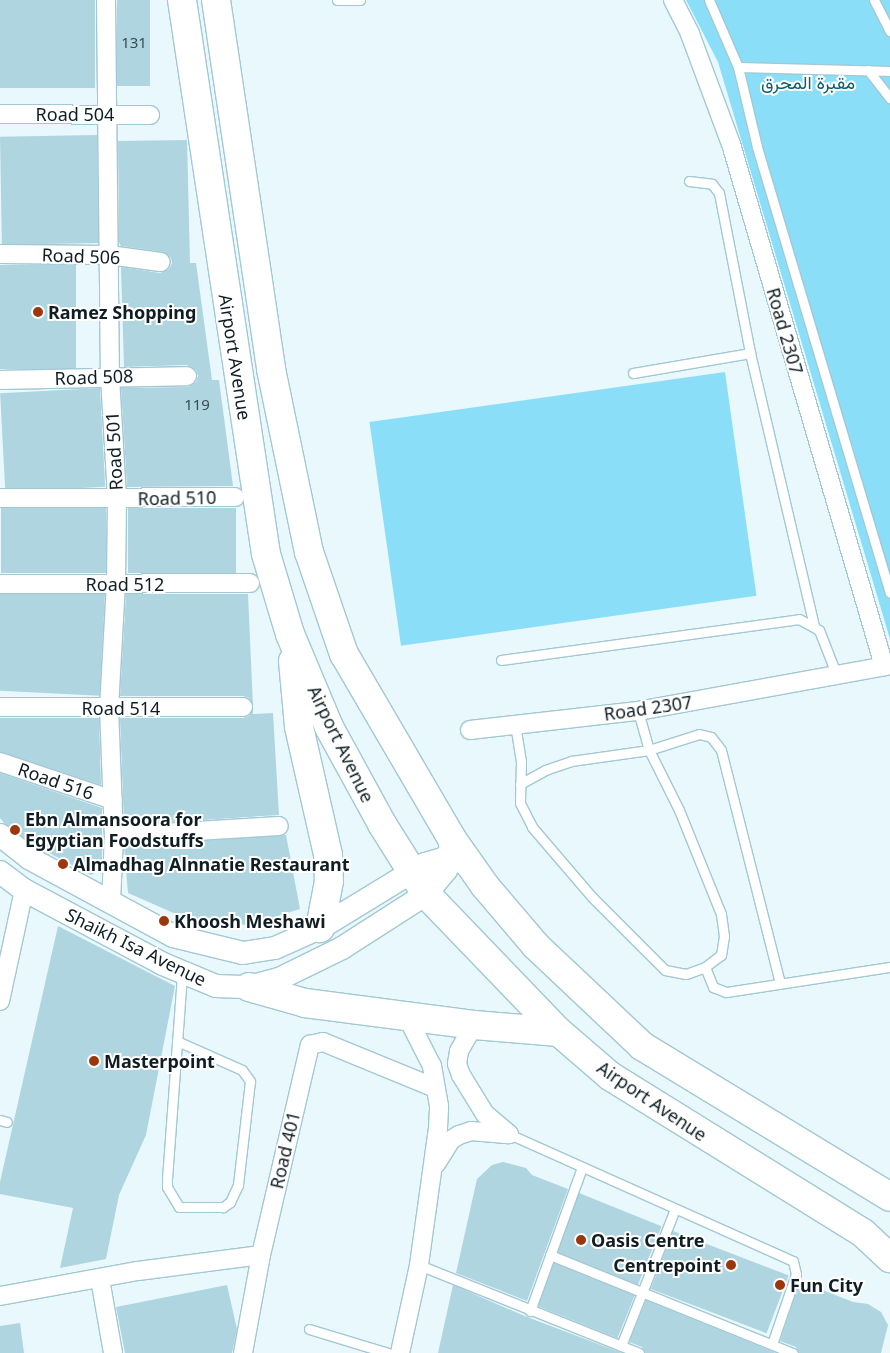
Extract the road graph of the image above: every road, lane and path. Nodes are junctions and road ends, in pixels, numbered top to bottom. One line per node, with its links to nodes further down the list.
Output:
1 (106, 0): 15 (street, Road 501)
2 (182, 0): 34 (main road, Airport Avenue)
3 (216, 0): 51 (main road, Airport Avenue)
4 (337, 0): 5 (lane)
5 (360, 0)
6 (673, 0): 36 (street, Road 2307)
7 (709, 0): 10 (lane)
8 (874, 0): 9 (lane)
9 (890, 30)
10 (738, 67): 11 (lane); 32 (lane)
11 (868, 70): 12 (lane); 13 (lane)
12 (890, 70)
13 (890, 98)
14 (0, 114): 15 (street, Road 504)
15 (108, 114): 16 (street, Road 504); 19 (street, Road 501)
16 (150, 115)
17 (689, 180): 21 (lane)
18 (0, 254): 19 (street, Road 506)
19 (109, 255): 20 (street, Road 506); 24 (street, Road 501)
20 (161, 262)
21 (750, 353): 22 (lane); 33 (lane)
22 (633, 372)
23 (187, 376): 24 (street, Road 508)
24 (110, 377): 25 (street, Road 508); 28 (street, Road 501)
25 (0, 380)
26 (235, 497): 28 (street, Road 510)
27 (0, 498): 28 (street, Road 510)
28 (117, 500): 29 (street, Road 501)
29 (116, 583): 30 (street, Road 512); 31 (street, Road 512); 40 (street, Road 501)
30 (0, 584)
31 (250, 584)
32 (890, 592)
33 (814, 625): 35 (lane); 37 (lane)
34 (290, 634): 53 (main road, Airport Avenue); 56 (main road)
35 (500, 660)
36 (887, 666): 37 (street, Road 2307)
37 (837, 676): 41 (street, Road 2307)
38 (0, 707): 40 (street, Road 514)
39 (243, 707): 40 (street, Road 514)
40 (109, 708): 47 (street, Road 501)
41 (638, 711): 42 (street, Road 2307); 44 (lane)
42 (515, 724): 43 (street, Road 2307); 46 (lane)
43 (470, 730)
44 (648, 750): 46 (lane); 57 (lane); 60 (lane)
45 (0, 762): 47 (street, Road 516)
46 (520, 784): 57 (lane)
47 (113, 800): 50 (street, Road 501)
48 (279, 826): 50 (street)
49 (0, 835): 55 (street, Shaikh Isa Avenue)
50 (114, 836): 55 (street, Road 501)
51 (457, 854): 53 (street, Shaikh Isa Avenue); 71 (main road, Airport Avenue)
52 (0, 872): 54 (street, Shaikh Isa Avenue)
53 (420, 883): 56 (street, Shaikh Isa Avenue); 61 (street, Shaikh Isa Avenue); 65 (main road, Airport Avenue)
54 (24, 890): 59 (street, Shaikh Isa Avenue); 62 (street)
55 (111, 902): 56 (street, Shaikh Isa Avenue)
56 (320, 928)
57 (705, 967): 60 (lane)
58 (890, 967): 60 (lane)
59 (182, 971): 61 (street, Shaikh Isa Avenue); 66 (lane)
60 (780, 984)
61 (248, 987): 63 (main road)
62 (0, 1001)
63 (407, 1017): 64 (main road); 67 (street)
64 (474, 1025): 65 (main road); 68 (street)
65 (559, 1032): 75 (main road, Airport Avenue)
66 (177, 1041): 66 (lane)
67 (435, 1088): 69 (street); 73 (street, Road 401)
68 (509, 1134): 69 (street); 70 (lane)
69 (435, 1166): 76 (street)
70 (582, 1168): 72 (lane); 74 (lane)
71 (890, 1197)
72 (675, 1209): 78 (lane); 82 (lane)
73 (261, 1255): 77 (street); 85 (street, Road 401)
74 (550, 1255): 78 (lane); 80 (lane)
75 (890, 1258)
76 (419, 1265): 80 (lane); 87 (street)
77 (100, 1279): 79 (street); 84 (street)
78 (642, 1293): 82 (lane); 83 (lane)
79 (0, 1296)
80 (530, 1310): 83 (lane)
81 (309, 1330): 86 (lane)
82 (772, 1344): 89 (lane)
83 (621, 1346): 88 (lane)
84 (113, 1353)
85 (243, 1353)
86 (388, 1353)
87 (400, 1353)
88 (638, 1353)
89 (793, 1353)

